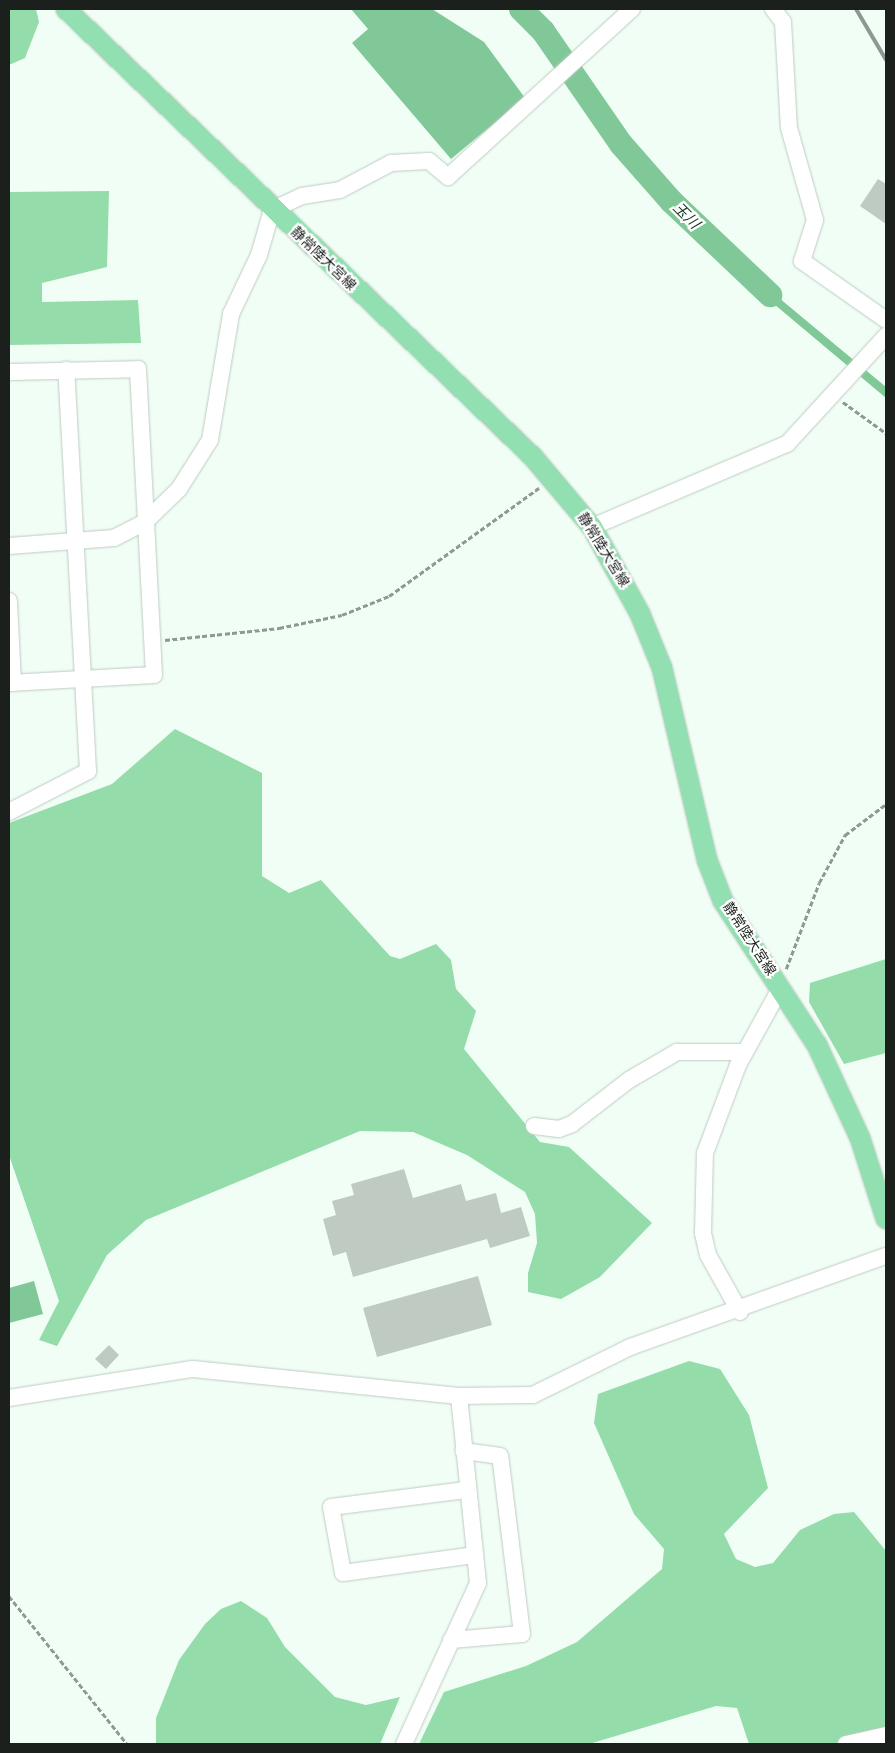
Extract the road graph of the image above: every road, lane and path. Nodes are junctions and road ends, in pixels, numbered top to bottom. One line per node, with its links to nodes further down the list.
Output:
1 (66, 9): 4 (main road, 静常陸大宮線)
2 (632, 9): 4 (street)
3 (773, 9): 5 (street)
4 (272, 210): 11 (main road, 静常陸大宮線); 12 (street)
5 (886, 320)
6 (885, 337): 9 (street)
7 (66, 370): 8 (street); 12 (street); 14 (street)
8 (9, 372)
9 (835, 392): 10 (path); 13 (street)
10 (886, 433)
11 (552, 478): 13 (main road, 静常陸大宮線); 17 (path)
12 (145, 522): 14 (street); 17 (street)
13 (592, 528): 22 (main road, 静常陸大宮線)
14 (76, 542): 15 (street); 18 (street)
15 (9, 546)
16 (9, 601): 19 (street)
17 (151, 642): 18 (street)
18 (84, 680): 19 (street); 21 (street)
19 (11, 683)
20 (886, 804): 22 (path)
21 (9, 812)
22 (781, 987): 23 (street); 25 (main road, 静常陸大宮線)
23 (744, 1052): 24 (street); 27 (street)
24 (534, 1126)
25 (886, 1219)
26 (886, 1256): 27 (street)
27 (740, 1312): 28 (street)
28 (459, 1396): 29 (street); 30 (street)
29 (9, 1398)
30 (463, 1451): 31 (street); 34 (street)
31 (466, 1490): 32 (street); 32 (street)
32 (474, 1555): 34 (street)
33 (9, 1596): 36 (path)
34 (451, 1640): 37 (street)
35 (886, 1735): 38 (street)
36 (127, 1744)
37 (404, 1744)
38 (846, 1744)

